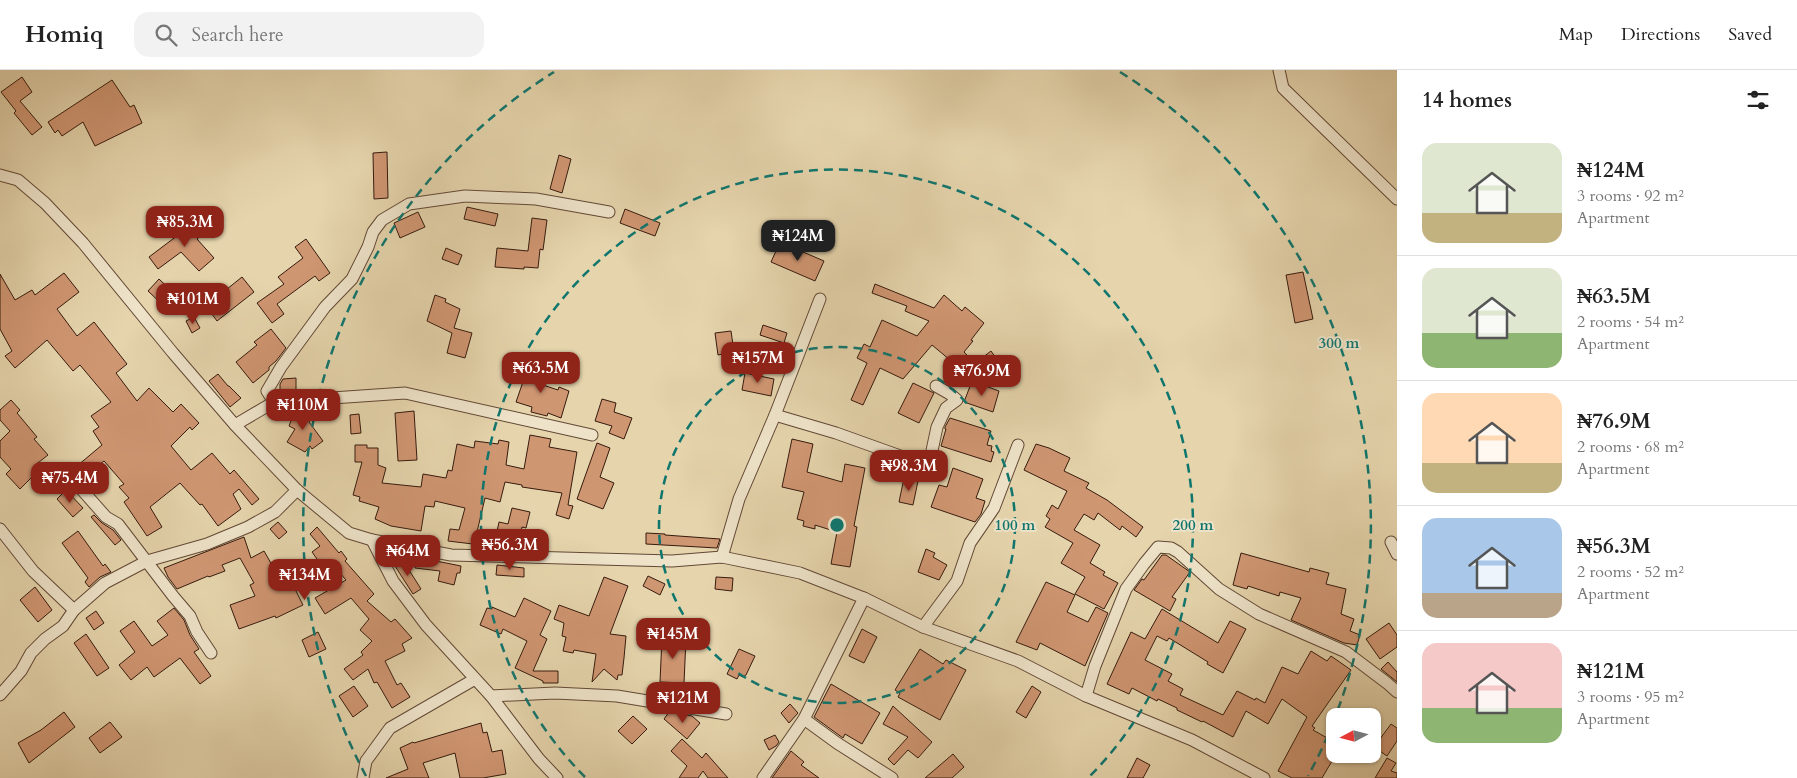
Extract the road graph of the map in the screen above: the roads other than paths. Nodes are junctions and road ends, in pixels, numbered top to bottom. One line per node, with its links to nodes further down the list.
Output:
1 (1279, 70): 3 (street)
2 (0, 175): 9 (street)
3 (1397, 200)
4 (610, 212): 7 (street)
5 (820, 299): 8 (street)
6 (936, 386): 8 (street)
7 (274, 402): 9 (street); 10 (street)
8 (775, 415): 18 (street)
9 (235, 425): 13 (street)
10 (592, 435)
11 (1018, 445): 22 (street)
12 (75, 482): 19 (street)
13 (297, 490): 15 (street); 19 (street)
14 (0, 529): 21 (street)
15 (372, 540): 18 (street); 24 (street)
16 (1392, 542): 17 (street)
17 (1397, 554)
18 (722, 557): 20 (street)
19 (147, 561): 21 (street); 23 (street)
20 (864, 598): 22 (street); 30 (street)
21 (74, 610): 26 (street)
22 (923, 627): 28 (street)
23 (211, 653)
24 (475, 679): 27 (street); 31 (street)
25 (1397, 692): 28 (street)
26 (0, 695)
27 (491, 696): 29 (street); 32 (street)
28 (1086, 696): 35 (street)
29 (726, 714)
30 (804, 719): 33 (street); 34 (street)
31 (362, 778)
32 (558, 778)
33 (763, 778)
34 (892, 778)
35 (1264, 778)

